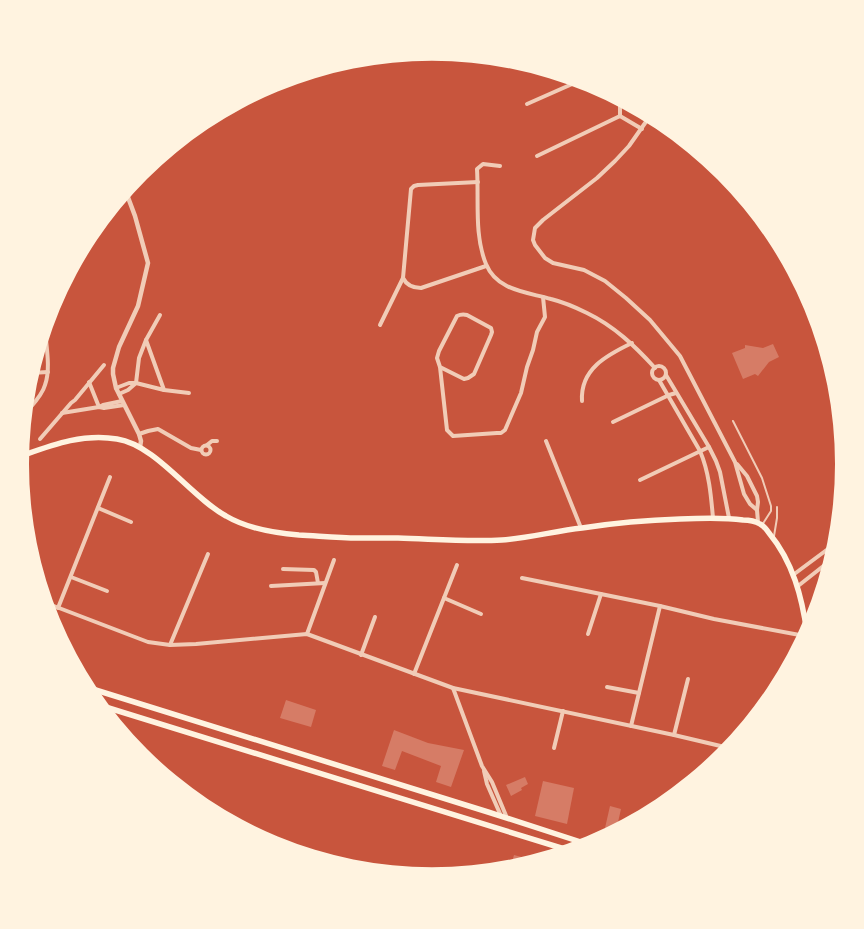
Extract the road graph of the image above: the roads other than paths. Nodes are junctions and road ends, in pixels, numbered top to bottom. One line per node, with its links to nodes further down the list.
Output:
1 (569, 86): 2 (street)
2 (527, 104)
3 (620, 108): 4 (street)
4 (620, 116): 6 (street); 7 (street)
5 (646, 123): 6 (street)
6 (642, 129): 51 (street)
7 (537, 156)
8 (500, 166): 9 (street)
9 (478, 182): 11 (street); 12 (street)
10 (129, 199): 28 (street)
11 (486, 266): 12 (street); 13 (street)
12 (403, 278): 15 (street)
13 (543, 297): 17 (street); 20 (street)
14 (160, 315): 16 (street)
15 (380, 326)
16 (146, 340): 27 (street); 29 (street)
17 (632, 343): 21 (street); 34 (street)
18 (46, 347): 22 (street)
19 (104, 365): 26 (street)
20 (440, 367): 20 (street)
21 (655, 368): 24 (street); 25 (street)
22 (48, 372): 23 (street); 36 (street)
23 (39, 373)
24 (666, 375): 25 (street); 31 (street)
25 (659, 380): 33 (street)
26 (89, 382): 37 (street); 38 (street)
27 (136, 383): 28 (street); 29 (street); 32 (street)
28 (116, 388): 32 (street)
29 (164, 390): 30 (street)
30 (189, 393)
31 (676, 393): 33 (street); 47 (street)
32 (119, 394): 35 (street)
33 (669, 395): 40 (street); 49 (street)
34 (582, 401)
35 (123, 403): 37 (street); 41 (street)
36 (33, 404)
37 (99, 407): 38 (street)
38 (62, 413): 42 (street)
39 (732, 421): 60 (lane)
40 (613, 422)
41 (139, 434): 46 (street); 48 (street)
42 (40, 439)
43 (217, 441): 45 (street)
44 (546, 441): 61 (street)
45 (207, 445): 48 (street); 48 (street)
46 (140, 447): 50 (main road); 61 (main road)
47 (709, 447): 49 (street); 58 (street)
48 (201, 450)
49 (700, 451): 53 (street); 57 (street)
50 (29, 453)
51 (735, 462): 56 (street); 56 (street)
52 (110, 477): 55 (street)
53 (640, 480)
54 (777, 507): 62 (lane)
55 (98, 508): 59 (street); 70 (street)
56 (757, 510): 60 (street)
57 (713, 518): 58 (main road); 61 (main road)
58 (729, 518): 60 (main road)
59 (131, 522)
60 (760, 524): 62 (main road)
61 (581, 528)
62 (774, 539): 69 (main road)
63 (826, 550): 69 (street)
64 (208, 554): 88 (street)
65 (334, 560): 73 (street)
66 (457, 566): 78 (street)
67 (822, 567): 75 (street)
68 (283, 569): 72 (street)
69 (793, 575): 75 (main road)
70 (71, 577): 76 (street); 81 (street)
71 (522, 578): 77 (street)
72 (318, 583): 73 (street); 74 (street)
73 (325, 583): 86 (street)
74 (271, 586)
75 (798, 586): 84 (main road)
76 (107, 591)
77 (601, 594): 79 (street); 87 (street)
78 (444, 598): 82 (street); 90 (street)
79 (660, 606): 85 (street); 95 (street)
80 (55, 607): 81 (street)
81 (58, 608): 88 (street)
82 (481, 614)
83 (375, 617): 89 (street)
84 (805, 620)
85 (800, 631)
86 (307, 634): 88 (street); 89 (street)
87 (588, 634)
88 (170, 645)
89 (361, 654): 90 (street)
90 (414, 674): 93 (street)
91 (688, 679): 99 (street)
92 (607, 686): 95 (street)
93 (453, 688): 97 (street); 102 (street)
94 (98, 691): 102 (main road)
95 (639, 693): 98 (street)
96 (111, 709): 104 (main road)
97 (563, 712): 98 (street); 101 (street)
98 (631, 726): 99 (street)
99 (674, 735): 100 (street)
100 (721, 746)
101 (554, 748)
102 (504, 817): 103 (main road)
103 (576, 841)
104 (558, 847)

